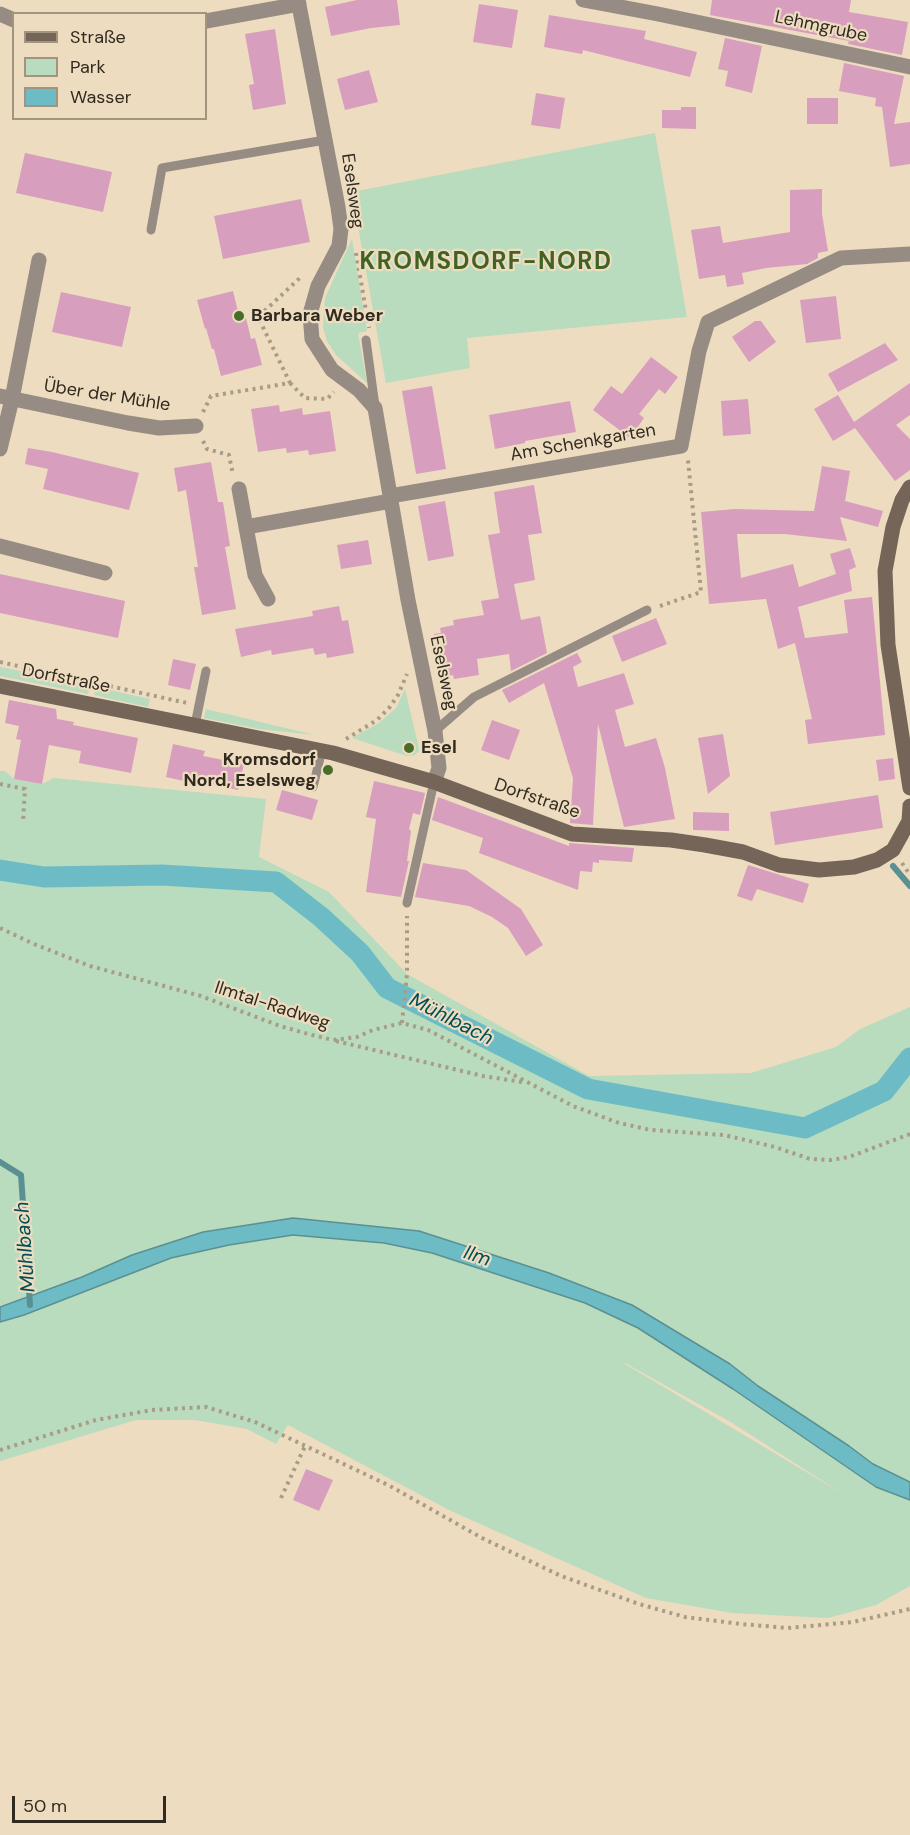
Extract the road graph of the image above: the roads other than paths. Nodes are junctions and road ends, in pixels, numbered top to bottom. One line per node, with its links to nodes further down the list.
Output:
1 (582, 0): 4 (street, Lehmgrube)
2 (298, 2): 3 (street); 5 (street, Eselsweg)
3 (207, 21)
4 (910, 67)
5 (325, 140): 6 (lane); 11 (street, Eselsweg)
6 (151, 230)
7 (910, 254): 16 (street, Am Schenkgarten)
8 (39, 260): 10 (street)
9 (366, 340): 11 (lane)
10 (6, 398): 12 (street, Über der Mühle); 13 (street)
11 (375, 408): 16 (street, Eselsweg)
12 (196, 426)
13 (0, 449)
14 (910, 487): 29 (street)
15 (239, 489): 17 (street)
16 (391, 498): 17 (street); 25 (street, Eselsweg)
17 (246, 527): 20 (street)
18 (0, 546): 19 (street)
19 (105, 573)
20 (268, 600)
21 (648, 610): 25 (lane)
22 (206, 671): 24 (lane)
23 (0, 688): 24 (street, Dorfstraße)
24 (195, 725): 26 (street, Dorfstraße)
25 (435, 731): 27 (street, Eselsweg)
26 (322, 750): 27 (street, Dorfstraße); 28 (lane)
27 (434, 782): 30 (street, Dorfstraße); 31 (lane)
28 (313, 787)
29 (910, 788)
30 (910, 806)
31 (407, 903)

